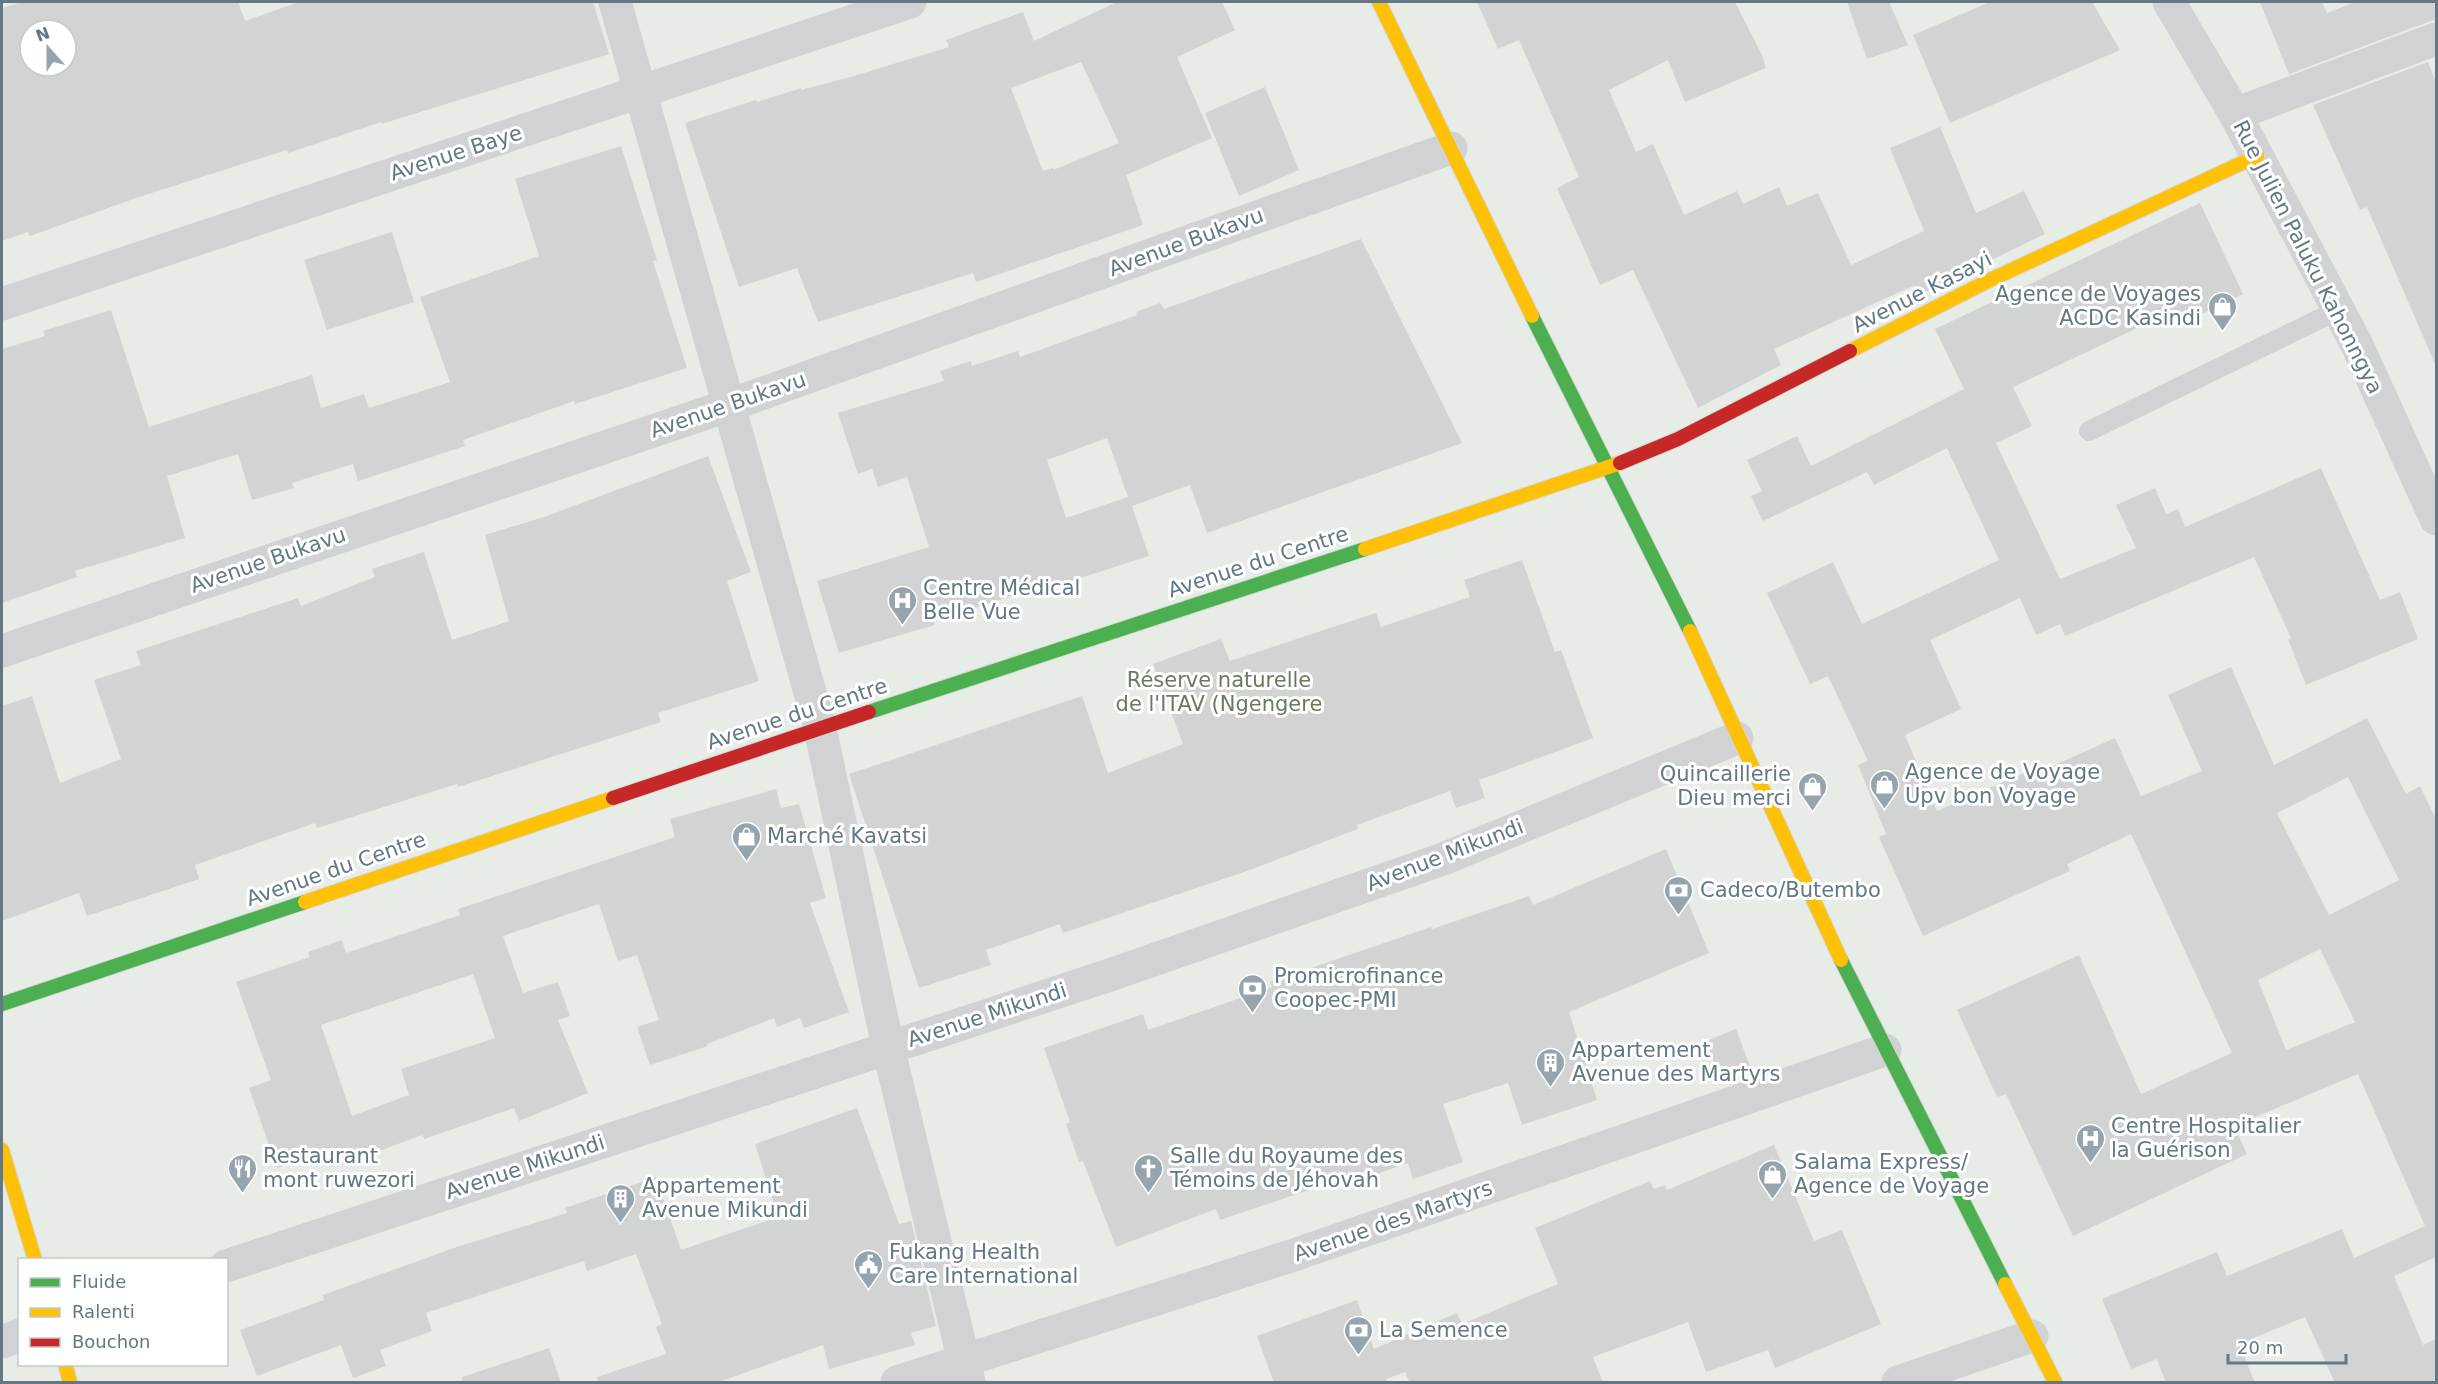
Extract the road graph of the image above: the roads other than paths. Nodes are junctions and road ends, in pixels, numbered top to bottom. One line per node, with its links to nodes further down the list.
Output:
1 (615, 2): 6 (street)
2 (910, 2): 6 (street, Avenue Baye)
3 (1379, 2): 8 (main road)
4 (2169, 2): 7 (street, Rue Julien Paluku Kahonngya)
5 (2436, 39): 7 (street)
6 (642, 92): 10 (street, Avenue Baye); 12 (street)
7 (2235, 114): 9 (street, Rue Julien Paluku Kahonngya)
8 (1451, 148): 12 (street, Avenue Bukavu); 14 (main road)
9 (2257, 156): 11 (street, Rue Julien Paluku Kahonngya); 14 (main road, Avenue Kasayi)
10 (2, 304)
11 (2338, 310): 13 (lane); 15 (street, Rue Julien Paluku Kahonngya)
12 (728, 406): 16 (street, Avenue Bukavu); 17 (street)
13 (2089, 431)
14 (1607, 469): 17 (main road, Avenue du Centre); 18 (main road)
15 (2436, 519)
16 (2, 651)
17 (820, 728): 19 (main road, Avenue du Centre); 20 (street)
18 (1737, 738): 20 (street, Avenue Mikundi); 21 (main road)
19 (2, 1004)
20 (888, 1047): 24 (street, Avenue Mikundi); 29 (street)
21 (1885, 1050): 26 (main road); 29 (street, Avenue des Martyrs)
22 (2, 1150): 23 (main road)
23 (33, 1258)
24 (228, 1265)
25 (18, 1336): 27 (street)
26 (2032, 1336): 32 (street); 33 (main road)
27 (2, 1342)
28 (65, 1366): 30 (main road)
29 (966, 1372): 31 (street, Avenue des Martyrs)
30 (70, 1383)
31 (897, 1383)
32 (1898, 1383)
33 (2055, 1383)

